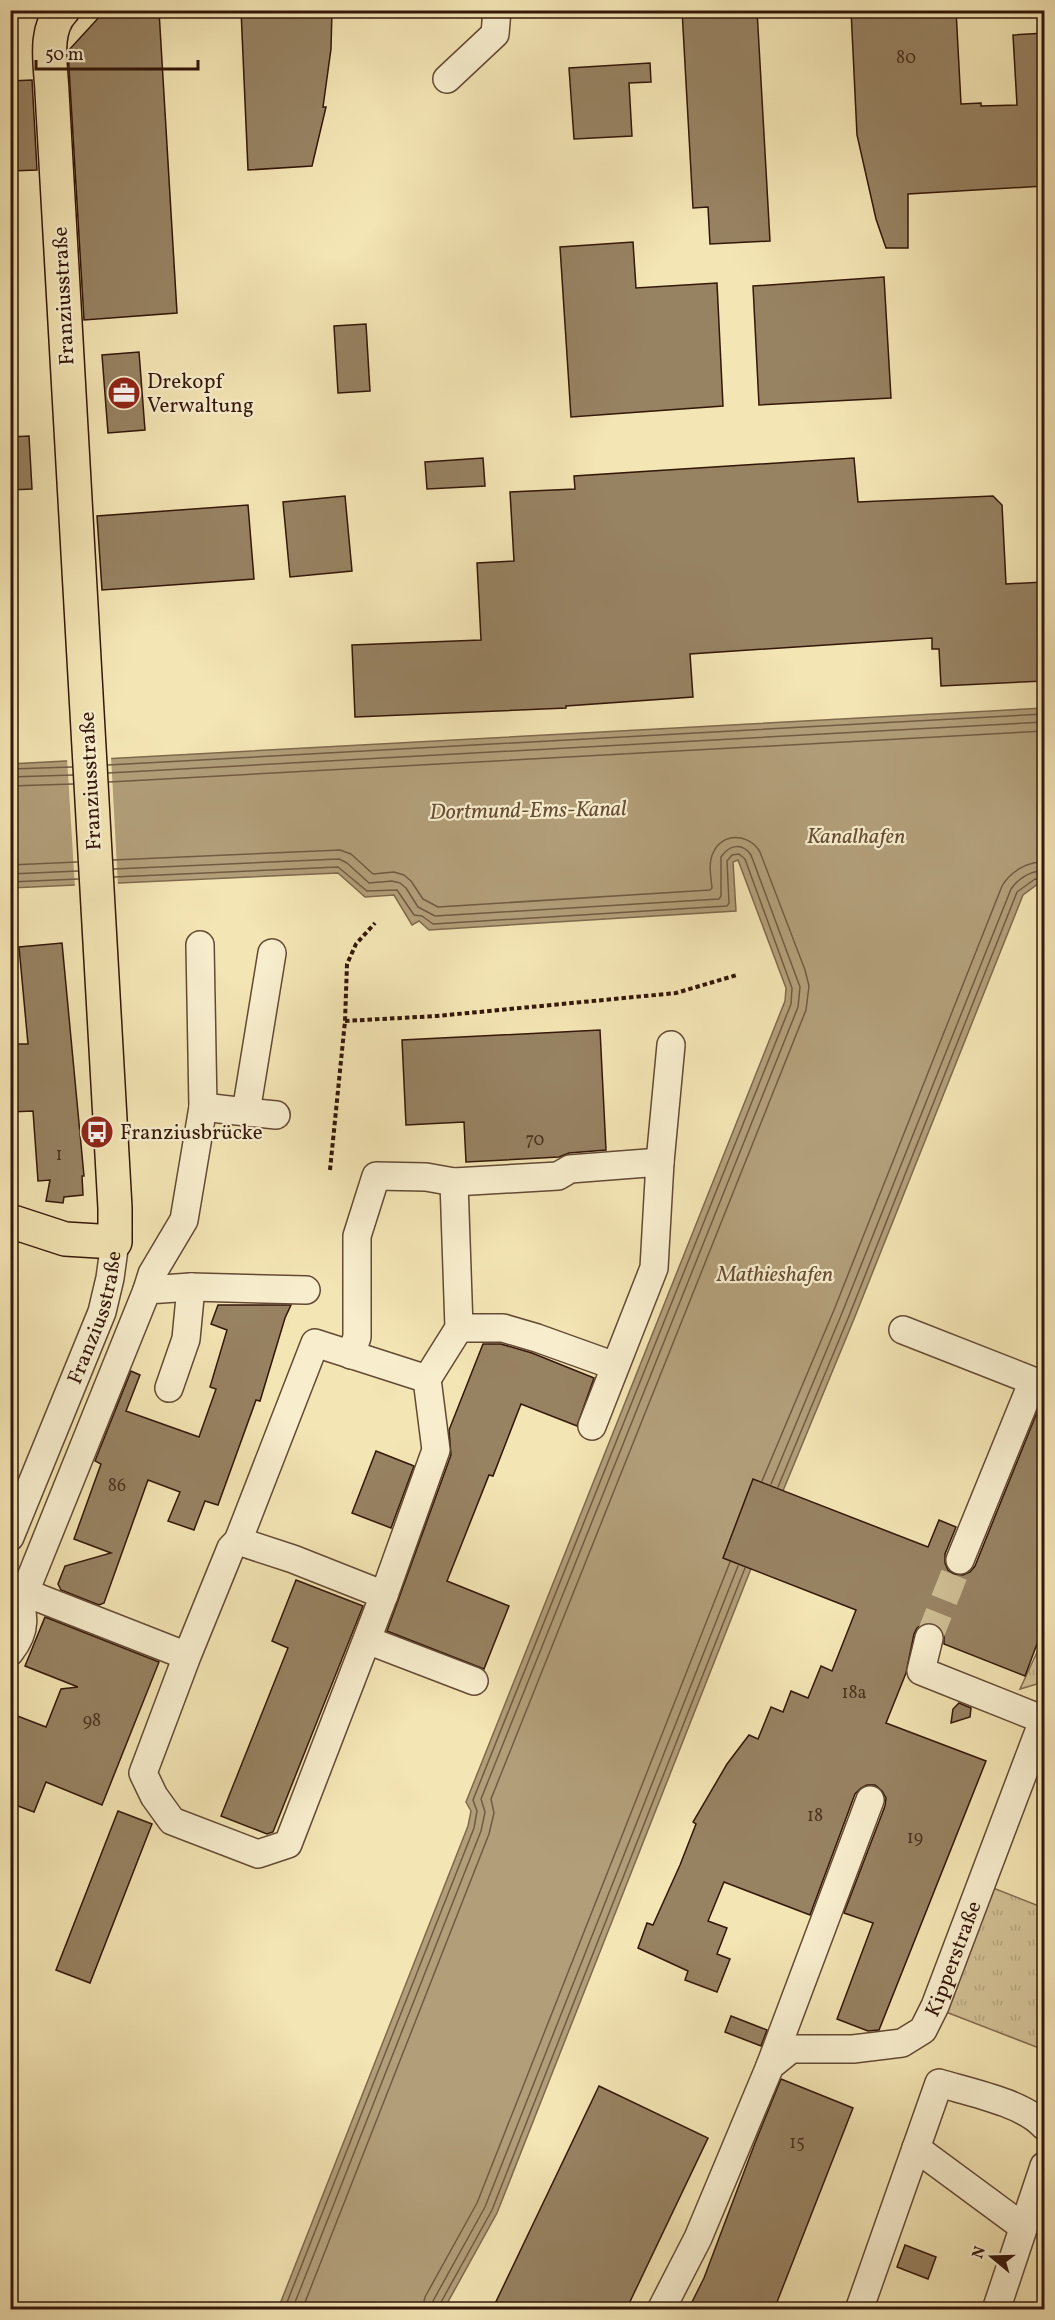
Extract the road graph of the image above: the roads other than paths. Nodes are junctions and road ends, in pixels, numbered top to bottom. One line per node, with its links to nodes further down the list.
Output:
1 (63, 10): 13 (main road, Franziusstraße)
2 (497, 10): 3 (street)
3 (447, 79)
4 (200, 945): 7 (street)
5 (272, 953): 8 (street)
6 (671, 1045): 10 (street)
7 (203, 1107): 8 (street); 15 (street)
8 (246, 1112): 9 (street)
9 (276, 1115)
10 (660, 1162): 11 (street); 20 (street)
11 (454, 1182): 17 (street); 19 (street)
12 (10, 1221): 13 (main road)
13 (115, 1242): 25 (street, Franziusstraße)
14 (191, 1287): 15 (street); 16 (street); 23 (street)
15 (147, 1290): 28 (street)
16 (306, 1290)
17 (459, 1328): 20 (street); 21 (street)
18 (903, 1330): 22 (street)
19 (351, 1355): 21 (street); 26 (street)
20 (615, 1366): 24 (street)
21 (427, 1379): 29 (street)
22 (1039, 1383): 27 (street)
23 (169, 1388)
24 (592, 1426)
25 (10, 1537)
26 (238, 1541): 29 (street); 33 (street)
27 (960, 1560)
28 (17, 1589): 32 (street); 33 (street)
29 (384, 1595): 31 (street)
30 (929, 1638): 35 (street)
31 (367, 1640): 33 (street); 34 (street)
32 (10, 1652)
33 (187, 1656)
34 (474, 1681)
35 (1044, 1719): 37 (street, Kipperstraße)
36 (870, 1800): 37 (street)
37 (770, 2066): 42 (street)
38 (1044, 2126): 39 (street)
39 (916, 2148): 41 (street); 43 (street)
40 (1044, 2166): 41 (street)
41 (1023, 2227): 44 (street)
42 (661, 2310)
43 (859, 2310)
44 (996, 2310)

